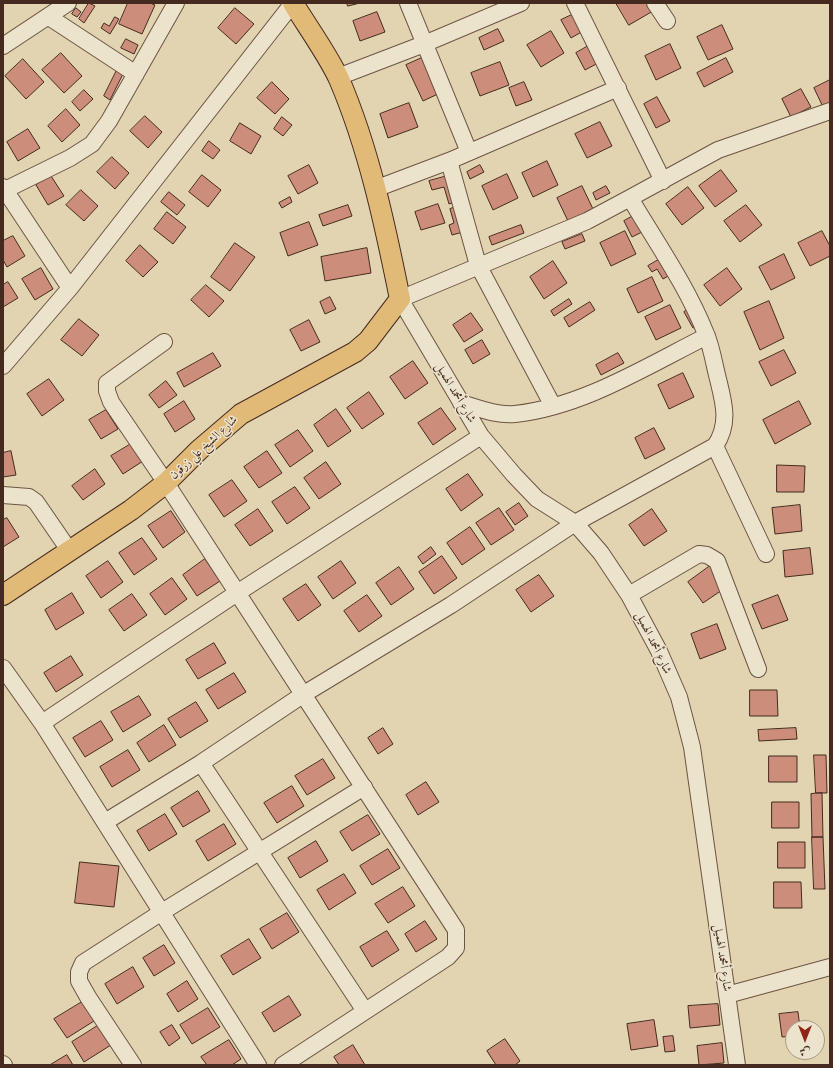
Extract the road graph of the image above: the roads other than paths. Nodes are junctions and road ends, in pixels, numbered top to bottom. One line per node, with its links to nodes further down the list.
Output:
1 (68, 3): 8 (street)
2 (176, 3): 12 (street)
3 (293, 3): 13 (main road); 23 (street)
4 (408, 3): 10 (street)
5 (521, 3): 10 (street)
6 (575, 3): 14 (street)
7 (655, 3): 9 (street)
8 (49, 17): 11 (street); 12 (street)
9 (667, 20)
10 (424, 44): 13 (street); 16 (street)
11 (3, 46)
12 (136, 74): 19 (street)
13 (338, 77): 20 (main road)
14 (618, 88): 16 (street); 18 (street)
15 (830, 112): 18 (street)
16 (469, 152): 17 (street)
17 (449, 161): 20 (street); 22 (street)
18 (663, 180): 21 (street)
19 (4, 189): 23 (street)
20 (375, 189): 24 (main road)
21 (630, 198): 22 (street); 25 (street)
22 (478, 265): 24 (street); 29 (street)
23 (70, 288): 27 (street)
24 (400, 299): 28 (street, شارع أمحمد الهميل); 32 (main road, شارع الشيخ علي زرقون)
25 (707, 336): 29 (street); 31 (street)
26 (164, 342): 32 (street)
27 (3, 366)
28 (461, 404): 29 (street); 30 (street, شارع أمحمد الهميل)
29 (553, 406)
30 (481, 436): 34 (street, شارع أمحمد الهميل); 37 (street)
31 (715, 446): 34 (street); 36 (street)
32 (166, 484): 35 (main road, شارع الشيخ علي زرقون); 37 (street)
33 (3, 495): 35 (street)
34 (574, 523): 39 (street, شارع أمحمد الهميل); 42 (street)
35 (69, 550): 38 (main road, شارع الشيخ علي زرقون)
36 (766, 554)
37 (237, 593): 42 (street); 43 (street)
38 (3, 595)
39 (629, 595): 41 (street); 50 (street, شارع أمحمد الهميل)
40 (3, 668): 43 (street)
41 (758, 669)
42 (304, 694): 44 (street); 45 (street)
43 (42, 723): 46 (street)
44 (201, 763): 46 (street); 47 (street)
45 (364, 787): 47 (street); 51 (street)
46 (105, 822): 48 (street)
47 (260, 852): 48 (street); 51 (street)
48 (162, 912): 52 (street); 53 (street)
49 (830, 967): 50 (street)
50 (727, 995): 55 (street, شارع أمحمد الهميل)
51 (365, 1011): 54 (street)
52 (133, 1065)
53 (258, 1065)
54 (283, 1065)
55 (737, 1065)

